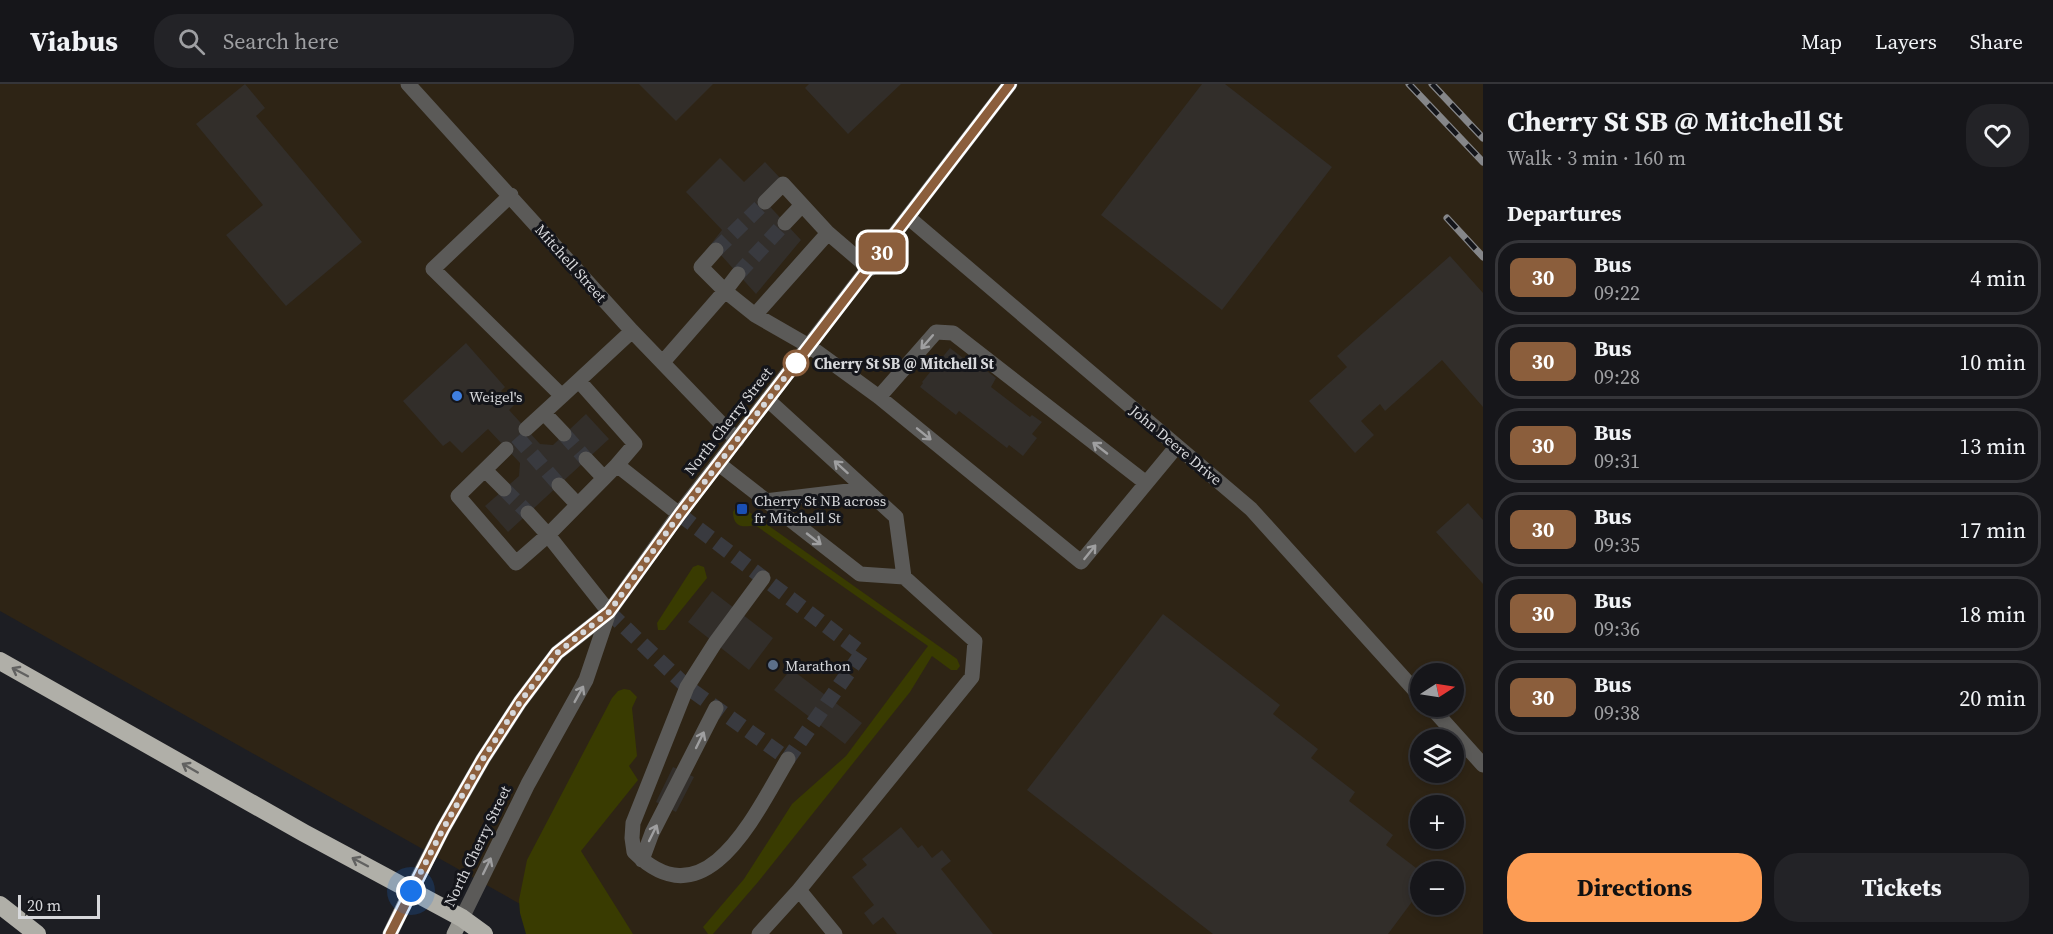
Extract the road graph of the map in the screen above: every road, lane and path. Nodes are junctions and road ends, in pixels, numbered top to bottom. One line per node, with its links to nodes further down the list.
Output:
1 (408, 84): 3 (street, Mitchell Street)
2 (1010, 84): 6 (street, North Cherry Street)
3 (511, 195): 14 (street, Mitchell Street); 18 (street)
4 (765, 202): 5 (street)
5 (802, 205): 7 (street); 8 (street)
6 (909, 218): 10 (street, North Cherry Street); 25 (street, John Deere Drive)
7 (785, 223)
8 (828, 234): 10 (street); 13 (street)
9 (716, 250): 12 (street)
10 (870, 268): 15 (street, North Cherry Street)
11 (738, 274): 12 (street)
12 (725, 291): 13 (street); 16 (street)
13 (755, 315): 15 (street)
14 (632, 331): 16 (street, Mitchell Street); 17 (street)
15 (809, 346): 19 (street); 20 (street, North Cherry Street)
16 (663, 362): 24 (street, Mitchell Street)
17 (579, 381): 18 (street); 29 (street)
18 (562, 396): 21 (street)
19 (879, 397): 32 (street, one-way to 19); 32 (street, one-way to 32)
20 (768, 400): 24 (street, North Cherry Street); 35 (street, one-way to 20)
21 (544, 413): 22 (street); 23 (street)
22 (526, 429)
23 (564, 434)
24 (737, 440): 28 (street, North Cherry Street)
25 (1177, 446): 32 (street); 45 (street, John Deere Drive)
26 (507, 448): 30 (street)
27 (586, 459): 31 (street)
28 (719, 464): 36 (street); 39 (street, North Cherry Street)
29 (616, 465): 31 (street); 39 (street)
30 (486, 471): 34 (street); 40 (street)
31 (604, 478): 37 (street)
32 (1146, 483)
33 (559, 484): 37 (street)
34 (504, 489)
35 (865, 489): 36 (street); 41 (street)
36 (765, 501): 41 (street, one-way to 41)
37 (578, 504): 40 (street)
38 (528, 513): 40 (street)
39 (680, 514): 43 (street, North Cherry Street)
40 (548, 535): 43 (street)
41 (904, 577): 51 (street)
42 (763, 578): 50 (street)
43 (609, 612): 52 (street, North Cherry Street); 54 (street, North Cherry Street, one-way to 43)
44 (0, 661): 52 (highway, one-way to 44)
45 (1410, 685)
46 (716, 708): 50 (street, one-way to 46)
47 (1440, 717): 49 (street)
48 (788, 759): 50 (street)
49 (1483, 765)
50 (642, 860)
51 (798, 890): 58 (street); 59 (street)
52 (411, 891): 54 (highway); 56 (main road, North Cherry Street)
53 (0, 905): 55 (highway)
54 (458, 926): 57 (highway)
55 (37, 934)
56 (390, 934)
57 (484, 934)
58 (759, 934)
59 (835, 934)

